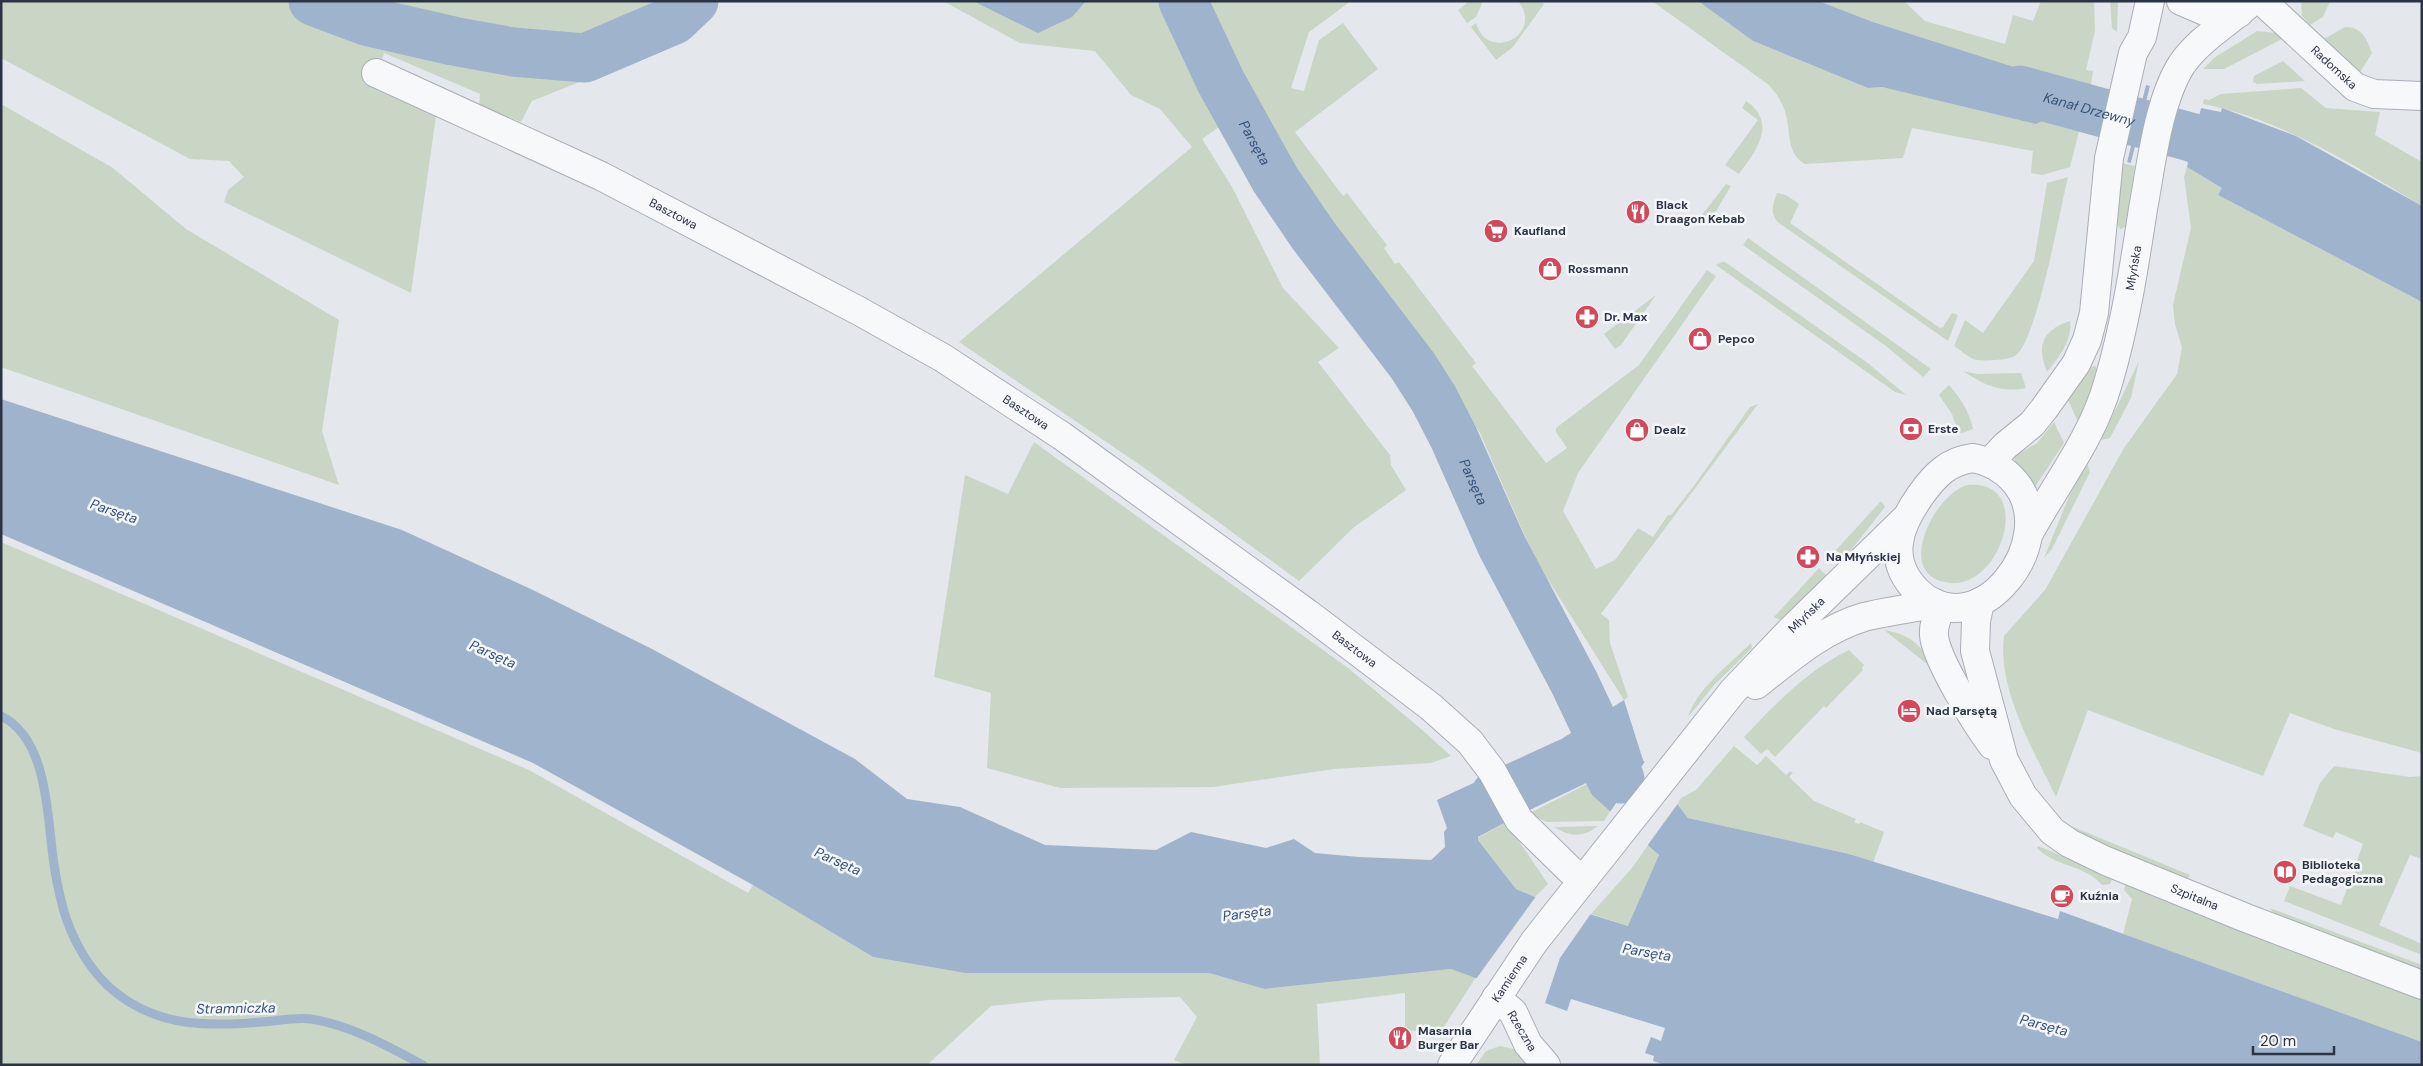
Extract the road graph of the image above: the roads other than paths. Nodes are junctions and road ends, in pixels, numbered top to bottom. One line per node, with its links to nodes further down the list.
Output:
1 (2130, 1): 5 (street)
2 (2150, 1): 5 (street)
3 (2181, 1): 4 (street)
4 (2251, 5): 7 (street, Radomska); 10 (street, Młyńska)
5 (2134, 53): 8 (street)
6 (376, 73): 15 (street, Basztowa)
7 (2422, 96)
8 (1990, 462): 9 (street); 10 (street)
9 (1904, 520): 12 (street); 13 (street, Młyńska)
10 (2030, 533): 11 (street)
11 (1980, 602): 12 (street); 14 (street, Szpitalna)
12 (1939, 604): 13 (street, Młyńska); 14 (street, Szpitalna)
13 (1715, 716): 15 (street, Młyńska)
14 (2004, 760): 16 (street, Szpitalna)
15 (1577, 888): 17 (street, Kamienna)
16 (2422, 985)
17 (1497, 997): 18 (street, Kamienna); 19 (street, Rzeczna)
18 (1452, 1065)
19 (1546, 1065)

